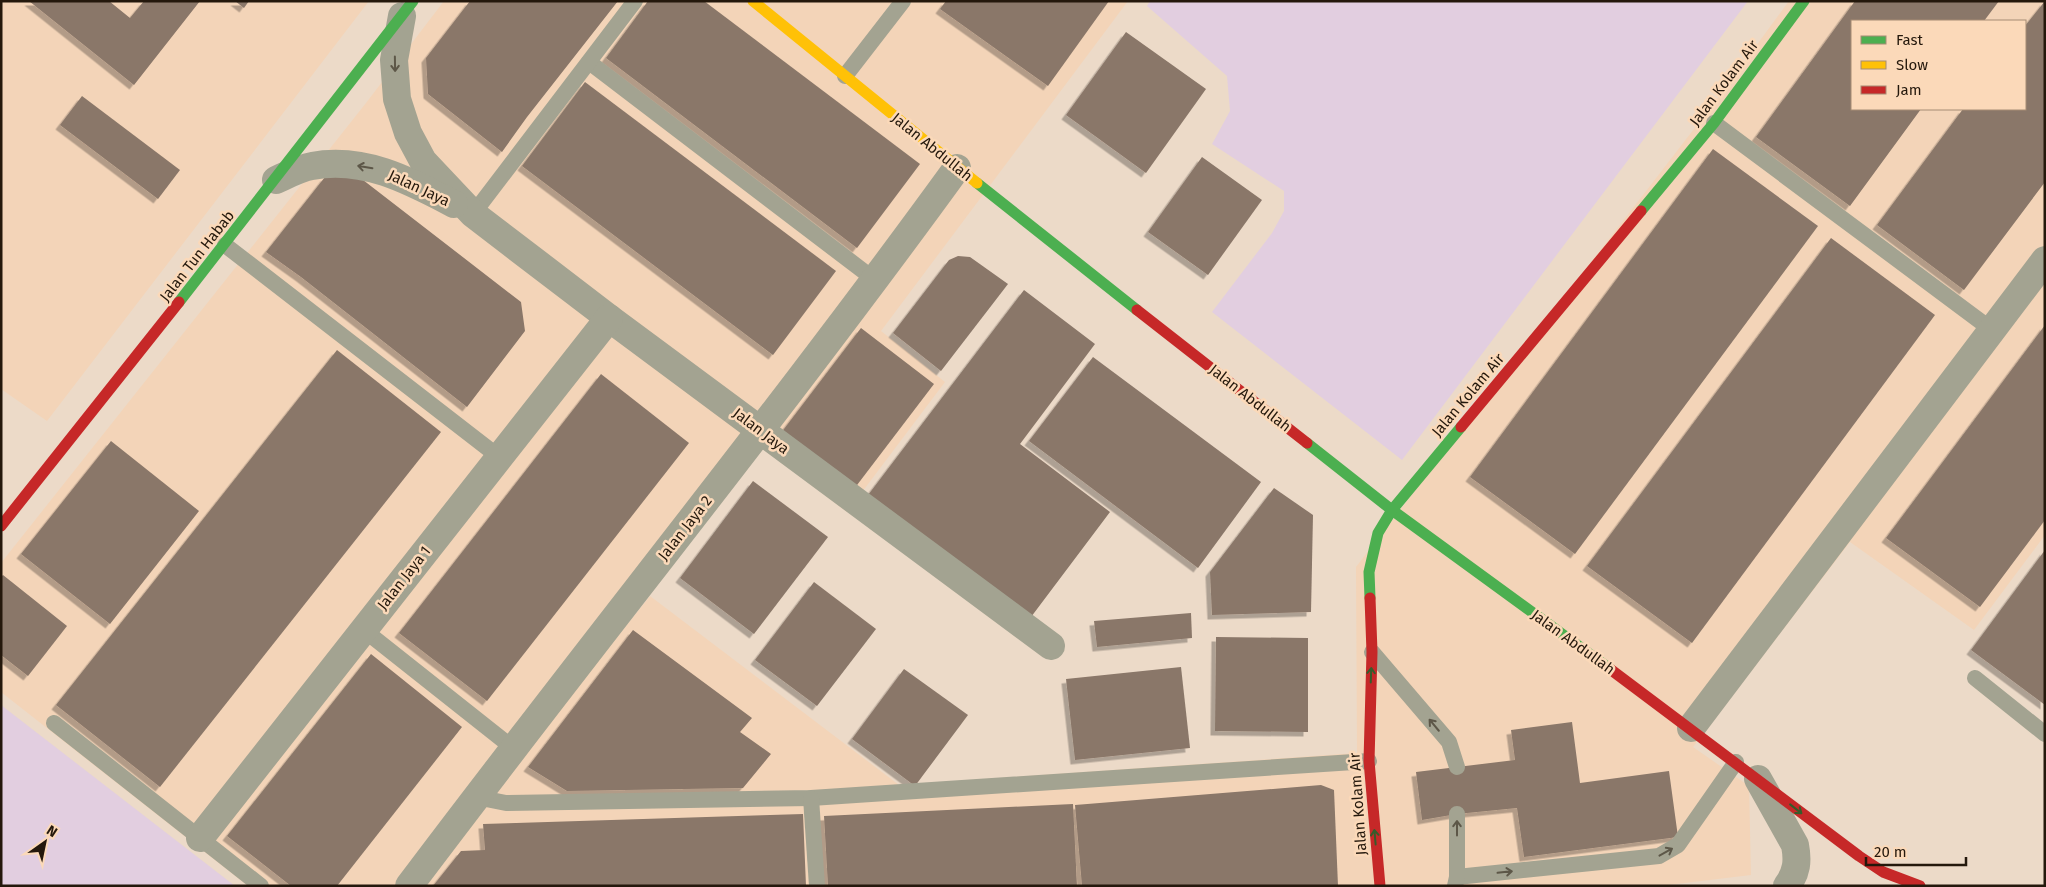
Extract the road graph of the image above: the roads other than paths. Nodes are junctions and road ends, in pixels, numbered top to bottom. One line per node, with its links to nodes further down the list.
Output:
1 (635, 1): 6 (lane)
2 (753, 1): 7 (main road, Jalan Abdullah)
3 (903, 1): 7 (lane)
4 (1804, 1): 8 (main road, Jalan Kolam Air)
5 (407, 9): 10 (main road, Jalan Tun Habab); 11 (street, Jalan Jaya, one-way to 11)
6 (589, 62): 11 (lane); 14 (lane)
7 (846, 76): 9 (main road, Jalan Abdullah)
8 (1714, 123): 16 (lane); 19 (main road, Jalan Kolam Air)
9 (957, 168): 14 (street, Jalan Jaya 2); 19 (main road, Jalan Abdullah)
10 (276, 180): 11 (street, Jalan Jaya, one-way to 10); 12 (main road, Jalan Tun Habab)
11 (474, 214): 15 (street, Jalan Jaya)
12 (225, 246): 18 (lane); 20 (main road, Jalan Tun Habab)
13 (2045, 260): 16 (street)
14 (876, 280): 17 (street, Jalan Jaya 2)
15 (608, 318): 17 (street, Jalan Jaya); 18 (street, Jalan Jaya 1)
16 (1992, 330): 26 (street)
17 (761, 431): 22 (street, Jalan Jaya); 28 (street, Jalan Jaya 2)
18 (499, 457): 21 (street, Jalan Jaya 1)
19 (1392, 510): 23 (main road, Jalan Kolam Air); 26 (main road, Jalan Abdullah)
20 (1, 526)
21 (364, 630): 28 (lane); 36 (street, Jalan Jaya 1)
22 (1050, 646)
23 (1372, 652): 29 (main road, Jalan Kolam Air, one-way to 23); 31 (lane, one-way to 23)
24 (1975, 678): 27 (lane)
25 (54, 723): 36 (lane)
26 (1691, 728): 30 (main road, Jalan Abdullah)
27 (2045, 734)
28 (513, 748): 33 (street, Jalan Jaya 2)
29 (1368, 761): 34 (lane); 41 (main road, Jalan Kolam Air, one-way to 29)
30 (1736, 762): 32 (main road, Jalan Abdullah); 37 (lane, one-way to 30)
31 (1457, 767)
32 (1758, 779): 42 (street, Jalan Abdullah); 43 (main road, Jalan Abdullah, one-way to 43)
33 (476, 797): 34 (lane); 39 (street, Jalan Jaya 2)
34 (811, 798): 40 (lane)
35 (1457, 814): 37 (lane, one-way to 35)
36 (200, 838): 38 (lane)
37 (1456, 881)
38 (261, 886)
39 (409, 886)
40 (817, 886)
41 (1380, 886)
42 (1787, 886)
43 (1920, 886)

